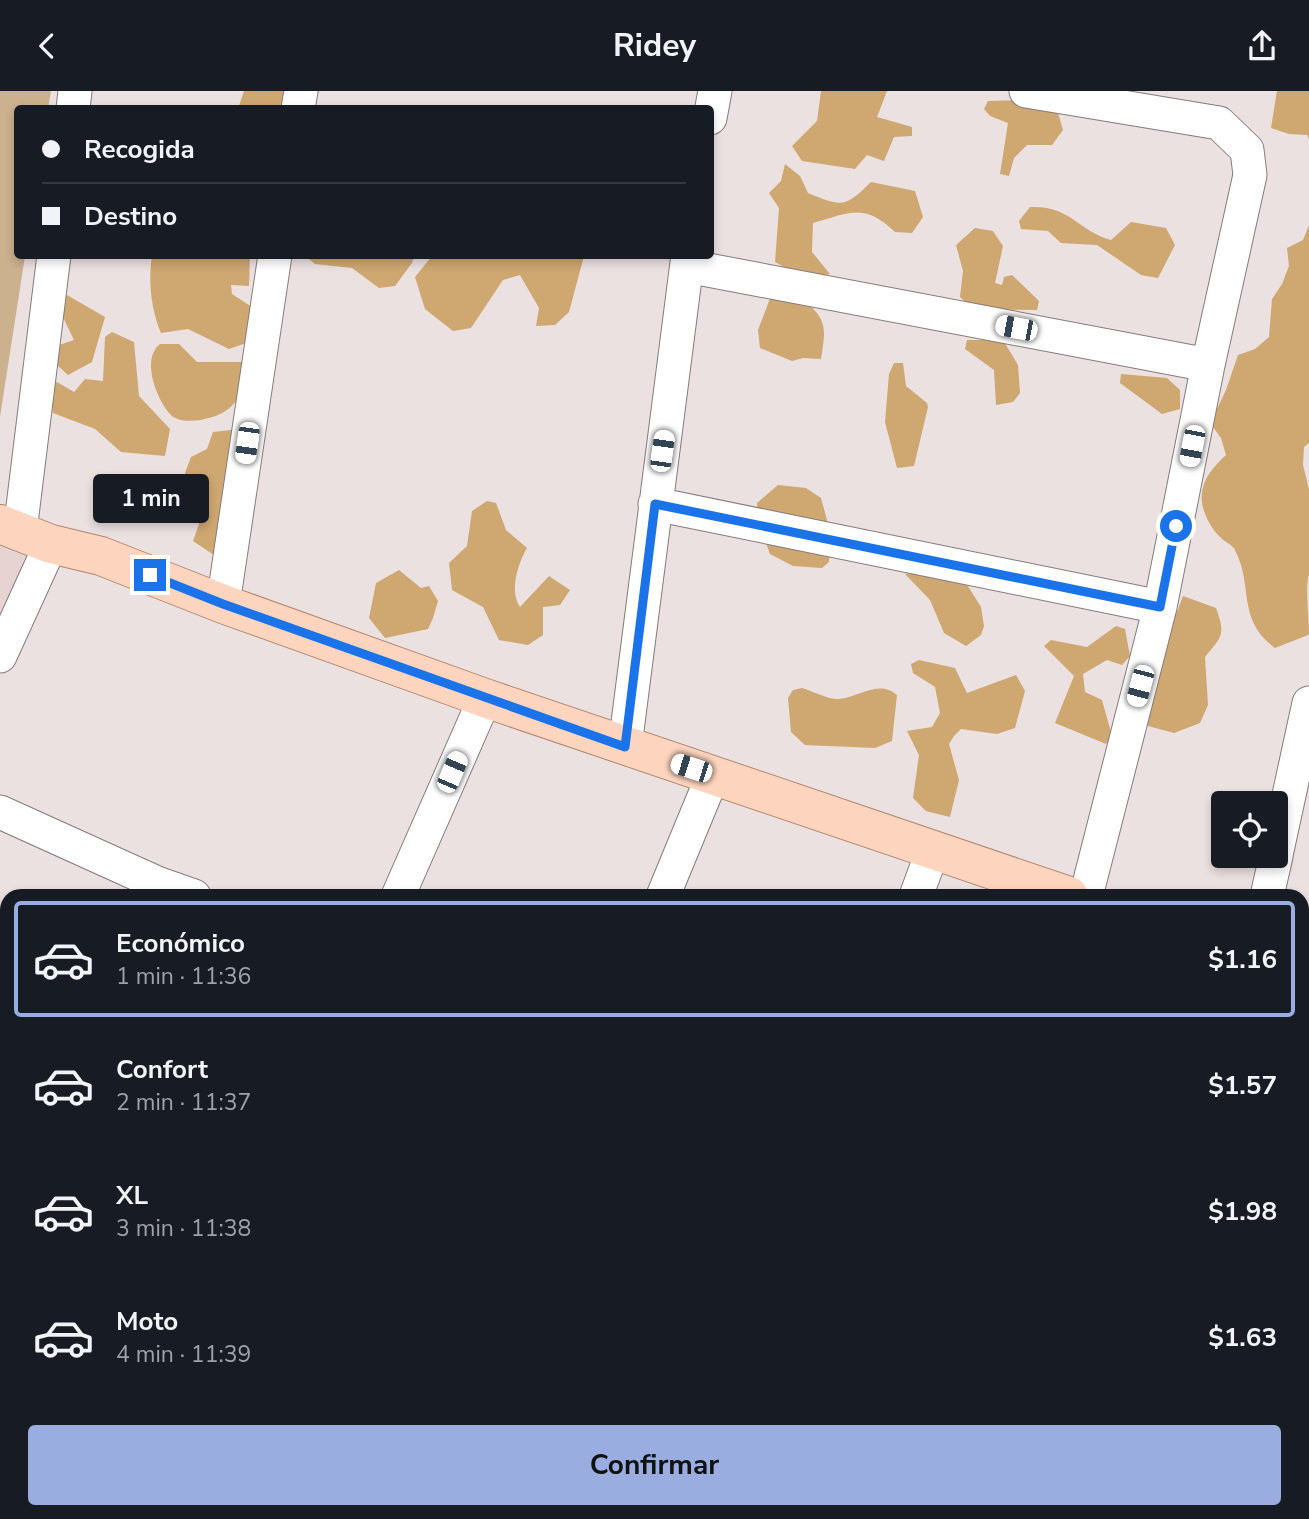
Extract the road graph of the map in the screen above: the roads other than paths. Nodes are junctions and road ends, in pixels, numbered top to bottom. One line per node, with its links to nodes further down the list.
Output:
1 (1026, 91): 2 (street)
2 (1063, 95): 6 (street)
3 (54, 259): 8 (street)
4 (274, 259): 9 (street)
5 (687, 261): 6 (street); 7 (street)
6 (1209, 365): 10 (street)
7 (655, 504): 10 (street); 14 (street)
8 (24, 533): 9 (main road); 11 (street)
9 (223, 604): 12 (main road)
10 (1160, 607): 25 (street)
11 (0, 656)
12 (485, 698): 14 (main road); 21 (street)
13 (1309, 703): 16 (street)
14 (625, 747): 15 (main road)
15 (713, 775): 18 (main road); 22 (street)
16 (1288, 800)
17 (0, 812): 20 (street)
18 (933, 850): 23 (street); 24 (main road)
19 (1273, 868): 26 (street)
20 (152, 889)
21 (401, 889)
22 (666, 889)
23 (919, 889)
24 (1048, 889)
25 (1088, 889)
26 (1269, 889)

